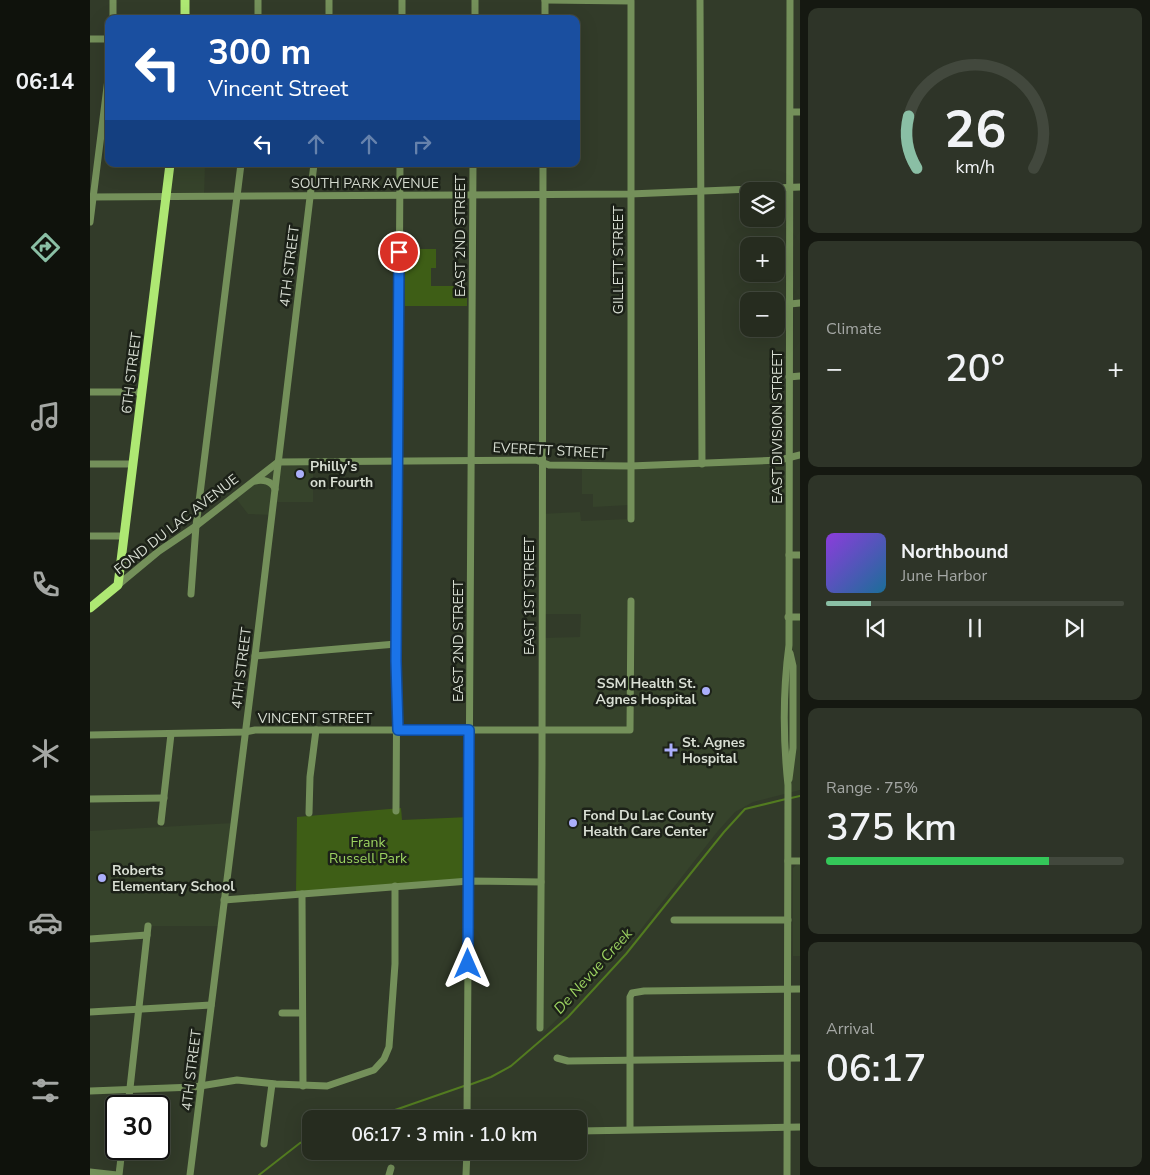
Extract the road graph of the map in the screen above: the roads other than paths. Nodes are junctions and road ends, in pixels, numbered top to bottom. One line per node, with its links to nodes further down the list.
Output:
1 (113, 0): 11 (street)
2 (185, 0): 12 (main road)
3 (258, 0): 13 (street)
4 (329, 0): 14 (street)
5 (402, 0): 15 (street)
6 (475, 0): 16 (street)
7 (545, 0): 10 (street); 17 (street)
8 (700, 0): 31 (street)
9 (790, 0): 21 (street, EAST DIVISION STREET)
10 (631, 1): 33 (street, GILLETT STREET)
11 (113, 15)
12 (185, 15)
13 (258, 15)
14 (329, 15)
15 (402, 15)
16 (475, 15)
17 (545, 15)
18 (90, 39): 19 (street)
19 (105, 39)
20 (105, 101): 38 (street)
21 (791, 112): 22 (street); 30 (street, EAST DIVISION STREET)
22 (800, 112)
23 (170, 167): 39 (main road, 6TH STREET)
24 (241, 167): 36 (street)
25 (314, 167): 37 (street, 4TH STREET)
26 (400, 167): 34 (street)
27 (473, 167): 35 (street, EAST 2ND STREET)
28 (543, 167): 32 (street, EAST 1ST STREET)
29 (800, 187): 30 (street, SOUTH PARK AVENUE)
30 (790, 188): 31 (street, SOUTH PARK AVENUE); 42 (street, EAST DIVISION STREET)
31 (701, 190): 33 (street, SOUTH PARK AVENUE); 55 (street)
32 (542, 194): 33 (street, SOUTH PARK AVENUE); 35 (street, SOUTH PARK AVENUE); 52 (street, EAST 1ST STREET)
33 (630, 194): 56 (street, GILLETT STREET)
34 (399, 195): 35 (street, SOUTH PARK AVENUE); 37 (street, SOUTH PARK AVENUE); 50 (street)
35 (472, 195): 49 (street, EAST 2ND STREET)
36 (237, 196): 37 (street, SOUTH PARK AVENUE); 39 (street, SOUTH PARK AVENUE); 60 (street)
37 (310, 196): 51 (street, 4TH STREET)
38 (92, 197): 39 (street, SOUTH PARK AVENUE); 40 (street)
39 (165, 198): 46 (main road, 6TH STREET)
40 (90, 222)
41 (800, 303): 42 (street)
42 (790, 304): 44 (street, EAST DIVISION STREET)
43 (800, 376): 44 (street)
44 (790, 377): 48 (street, EAST DIVISION STREET)
45 (90, 392): 46 (street)
46 (142, 392): 54 (main road, 6TH STREET)
47 (800, 455): 48 (street, EVERETT STREET)
48 (790, 456): 55 (street, EVERETT STREET); 63 (street, EAST DIVISION STREET)
49 (471, 460): 50 (street, EVERETT STREET); 52 (street, EVERETT STREET); 75 (street, EAST 2ND STREET)
50 (398, 461): 51 (street, EVERETT STREET); 71 (street)
51 (278, 462): 57 (street, FOND DU LAC AVENUE); 58 (street, 4TH STREET)
52 (542, 463): 56 (street, EVERETT STREET); 76 (street, EAST 1ST STREET)
53 (90, 464): 54 (street)
54 (133, 464): 62 (main road, 6TH STREET)
55 (702, 464): 56 (street, EVERETT STREET)
56 (630, 466): 59 (street, GILLETT STREET)
57 (252, 482): 58 (street); 60 (street, FOND DU LAC AVENUE)
58 (275, 489): 72 (street, 4TH STREET)
59 (631, 519)
60 (196, 526): 65 (street, FOND DU LAC AVENUE); 66 (street)
61 (90, 536): 62 (street)
62 (123, 536): 65 (main road, 6TH STREET)
63 (789, 555): 64 (street); 70 (street, EAST DIVISION STREET)
64 (800, 555)
65 (118, 585): 68 (main road, FOND DU LAC AVENUE)
66 (191, 594)
67 (631, 601): 76 (street, VINCENT STREET)
68 (90, 608)
69 (800, 617): 70 (street)
70 (788, 618): 85 (street, EAST DIVISION STREET)
71 (396, 644): 72 (street); 74 (street)
72 (255, 656): 77 (street, 4TH STREET)
73 (316, 730): 74 (street, VINCENT STREET); 77 (street, VINCENT STREET); 83 (street)
74 (398, 730): 75 (street, VINCENT STREET); 82 (street)
75 (469, 730): 76 (street, VINCENT STREET); 87 (street, EAST 2ND STREET)
76 (542, 731): 88 (street, EAST 1ST STREET)
77 (245, 732): 78 (street, VINCENT STREET); 91 (street, 4TH STREET)
78 (170, 734): 79 (street, VINCENT STREET); 80 (street)
79 (90, 735)
80 (164, 798): 81 (street); 84 (street)
81 (90, 800)
82 (396, 810)
83 (309, 813)
84 (161, 822)
85 (788, 861): 86 (street); 93 (street, EAST DIVISION STREET)
86 (800, 861)
87 (469, 881): 88 (street); 89 (street); 115 (street, EAST 2ND STREET)
88 (540, 882): 104 (street, EAST 1ST STREET)
89 (395, 886): 90 (street); 111 (street)
90 (302, 894): 91 (street); 103 (street)
91 (224, 900): 99 (street, 4TH STREET)
92 (674, 920): 93 (street)
93 (788, 920): 97 (street, EAST DIVISION STREET)
94 (148, 926): 95 (street)
95 (147, 935): 96 (street); 100 (street)
96 (90, 939)
97 (788, 989): 98 (street); 106 (street, EAST DIVISION STREET); 108 (street)
98 (800, 989)
99 (212, 1005): 100 (street); 110 (street, 4TH STREET)
100 (138, 1009): 101 (street); 112 (street)
101 (90, 1012)
102 (282, 1013): 103 (street)
103 (302, 1013): 111 (street)
104 (540, 1028)
105 (557, 1058): 108 (street)
106 (788, 1058): 107 (street); 108 (street); 116 (street, EAST DIVISION STREET)
107 (800, 1058)
108 (630, 1059): 118 (street)
109 (272, 1084): 110 (street); 111 (street); 120 (street)
110 (202, 1086): 112 (street); 125 (street, 4TH STREET)
111 (303, 1086)
112 (130, 1090): 113 (street); 114 (street)
113 (90, 1091)
114 (129, 1095)
115 (467, 1110)
116 (787, 1127): 117 (street); 118 (street); 127 (street, EAST DIVISION STREET)
117 (800, 1127)
118 (630, 1129): 119 (street)
119 (587, 1130)
120 (264, 1144)
121 (120, 1160): 124 (street)
122 (467, 1160): 126 (street)
123 (90, 1172): 124 (street)
124 (118, 1175)
125 (190, 1175)
126 (466, 1175)
127 (787, 1175)

